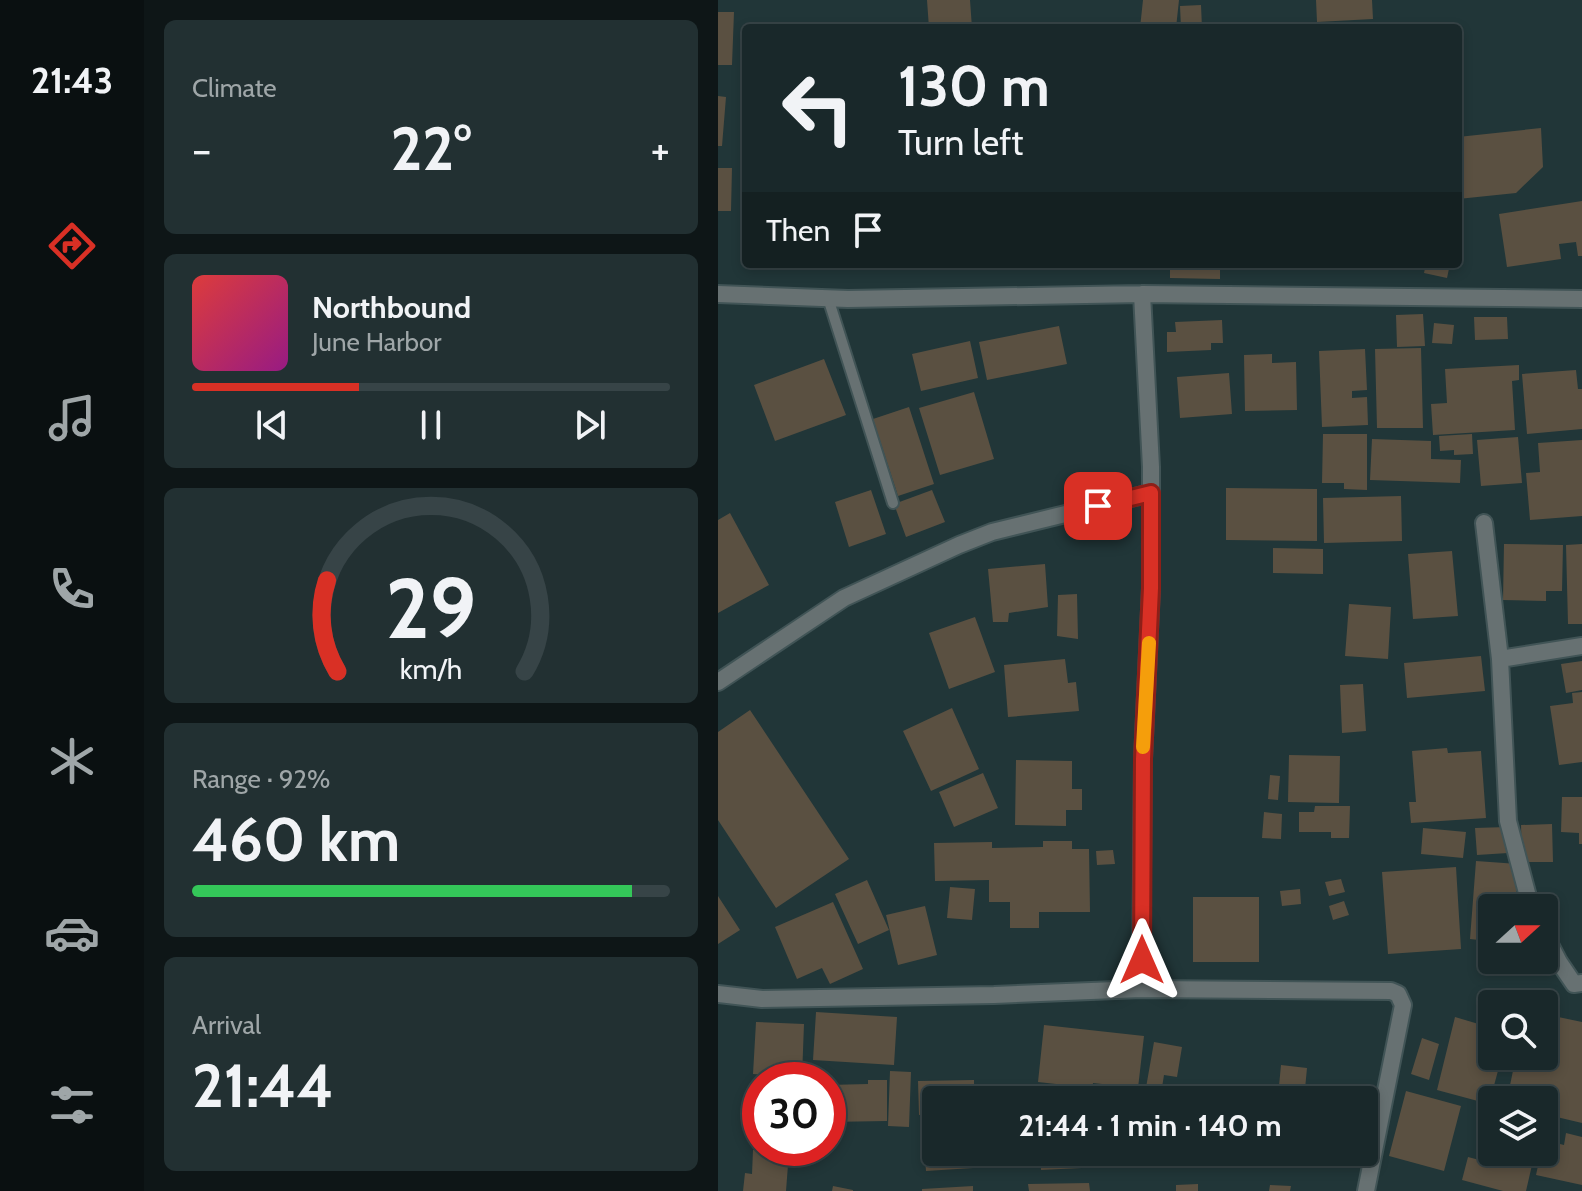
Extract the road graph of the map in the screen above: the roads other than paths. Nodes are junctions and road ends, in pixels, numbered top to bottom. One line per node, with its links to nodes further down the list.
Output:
1 (718, 294): 3 (street)
2 (1142, 294): 3 (street); 4 (street); 5 (street)
3 (828, 298): 6 (lane)
4 (1582, 299)
5 (1151, 493): 10 (street); 14 (street)
6 (893, 503)
7 (1484, 523): 9 (street)
8 (1582, 646): 9 (street)
9 (1500, 659): 11 (street)
10 (718, 682)
11 (1527, 894)
12 (1558, 960): 13 (street)
13 (1582, 983)
14 (1141, 989): 15 (street); 16 (street)
15 (718, 994)
16 (1366, 1191)

